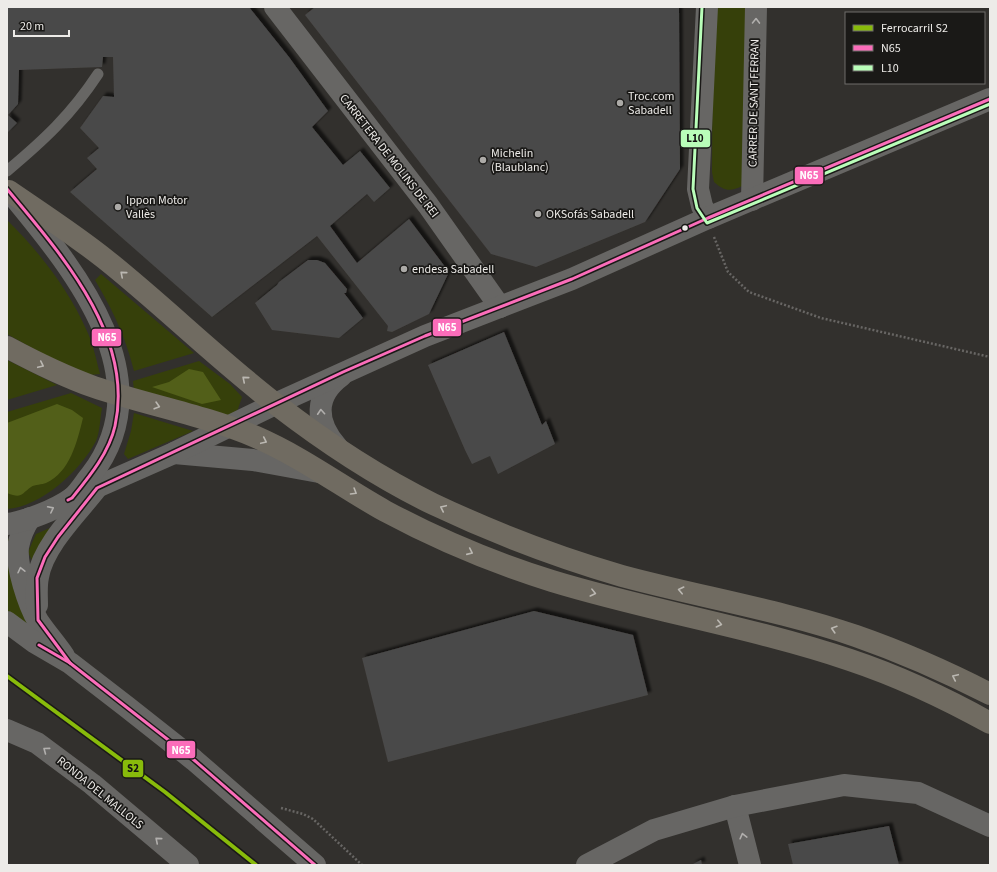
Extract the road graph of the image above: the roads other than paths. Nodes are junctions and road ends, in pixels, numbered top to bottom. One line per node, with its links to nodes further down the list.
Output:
1 (275, 7): 9 (main road, CARRETERA DE MOLINS DE REI)
2 (707, 7): 8 (main road)
3 (756, 7): 7 (main road, CARRER DE SANT FERRAN, one-way to 3)
4 (98, 74): 6 (lane)
5 (990, 99): 7 (main road)
6 (7, 186): 12 (main road); 13 (highway, one-way to 6)
7 (752, 200): 8 (main road)
8 (708, 218): 9 (main road)
9 (500, 307): 11 (main road)
10 (7, 347): 12 (highway, one-way to 12)
11 (350, 369): 13 (main road); 15 (main road, one-way to 11)
12 (119, 395): 14 (highway, one-way to 14); 19 (main road)
13 (275, 404): 14 (main road); 15 (highway)
14 (228, 427): 16 (main road); 17 (highway, one-way to 17)
15 (337, 447): 25 (highway, one-way to 15)
16 (174, 453): 17 (main road); 18 (main road)
17 (321, 472): 26 (highway, one-way to 26)
18 (97, 488): 19 (main road); 22 (main road)
19 (72, 498): 20 (main road, one-way to 19)
20 (30, 518): 21 (main road); 22 (main road, one-way to 20)
21 (7, 524)
22 (38, 620): 24 (main road)
23 (7, 622): 24 (main road)
24 (70, 663): 31 (main road)
25 (990, 694)
26 (990, 723)
27 (7, 730): 30 (main road, RONDA DEL MALLOLS, one-way to 27)
28 (735, 806): 29 (main road); 32 (main road); 33 (main road, one-way to 28)
29 (990, 826)
30 (188, 865)
31 (315, 865)
32 (587, 865)
33 (750, 865)

